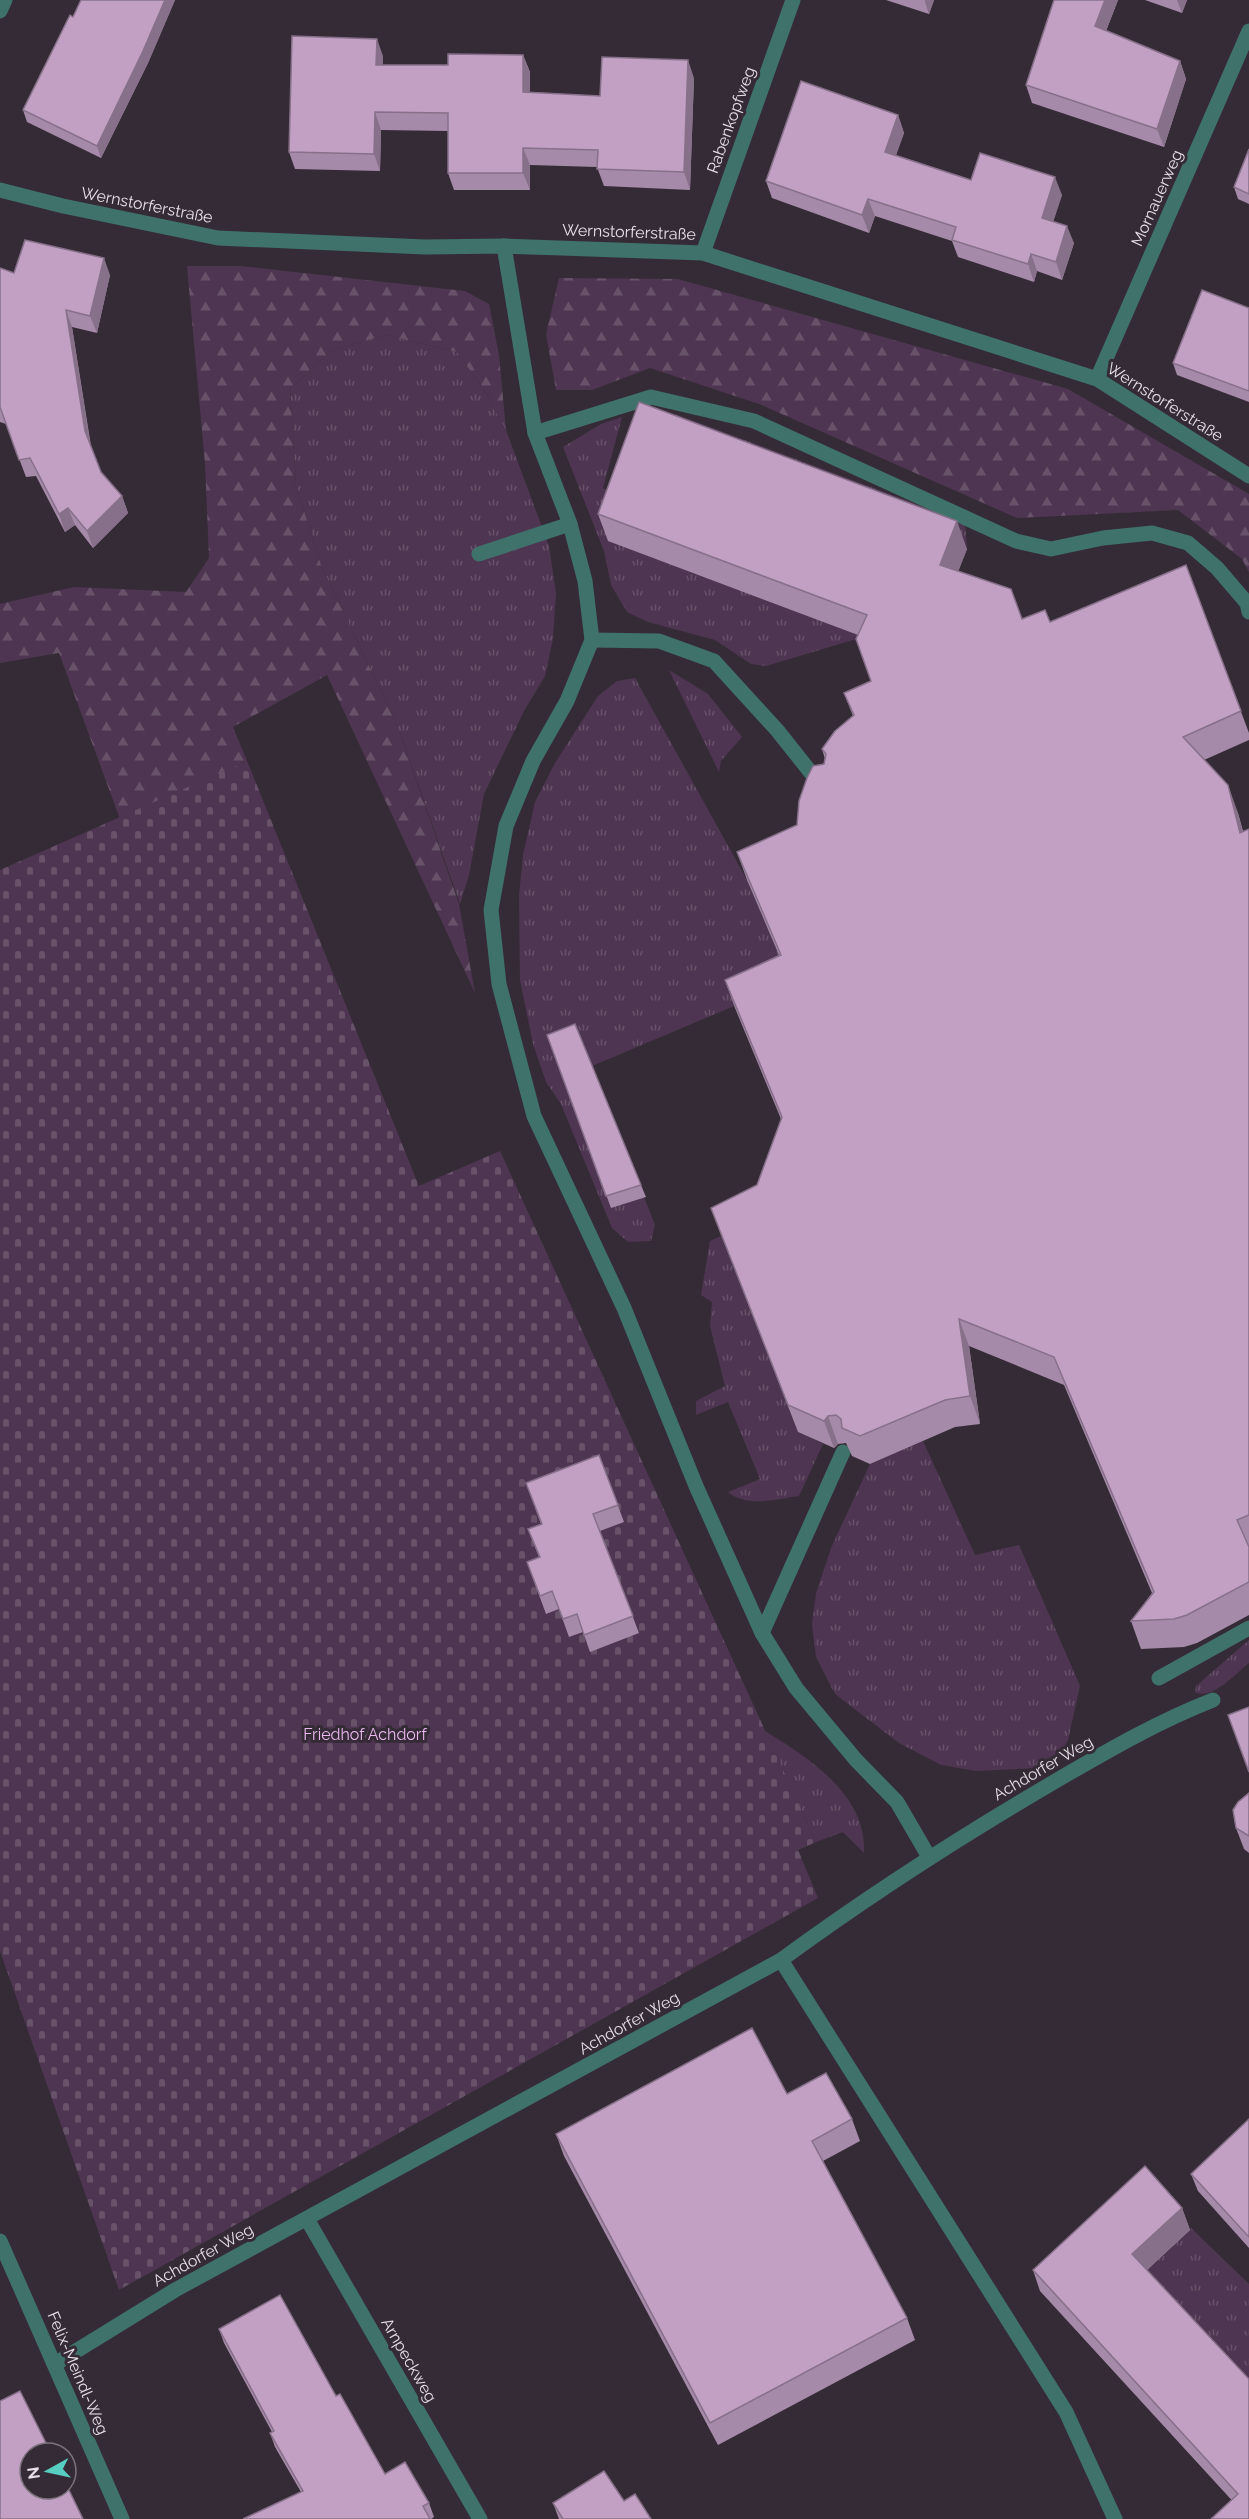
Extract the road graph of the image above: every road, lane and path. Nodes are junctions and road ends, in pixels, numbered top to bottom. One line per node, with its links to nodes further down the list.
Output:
1 (5, 0): 3 (street)
2 (793, 0): 7 (street, Rabenkopfweg)
3 (0, 11)
4 (1249, 31): 8 (street, Mornauerweg)
5 (0, 190): 6 (street, Wernstorferstraße)
6 (504, 246): 7 (street, Wernstorferstraße); 9 (street)
7 (703, 253): 8 (street, Wernstorferstraße)
8 (1097, 379): 10 (street, Wernstorferstraße)
9 (535, 433): 11 (street); 13 (street)
10 (1249, 476)
11 (570, 524): 12 (street); 14 (street)
12 (479, 554)
13 (1249, 612)
14 (592, 640): 15 (street); 18 (street)
15 (827, 785)
16 (843, 1452): 18 (street)
17 (1249, 1628): 19 (street)
18 (762, 1633): 21 (street)
19 (1159, 1678)
20 (1213, 1700): 21 (street, Achdorfer Weg)
21 (929, 1857): 22 (street, Achdorfer Weg)
22 (781, 1960): 23 (street, Achdorfer Weg); 28 (street)
23 (307, 2219): 25 (street, Achdorfer Weg); 27 (street, Arnpeckweg)
24 (0, 2241): 25 (street, Felix-Meindl-Weg)
25 (55, 2364): 26 (street, Felix-Meindl-Weg)
26 (122, 2519)
27 (480, 2519)
28 (1115, 2519)

